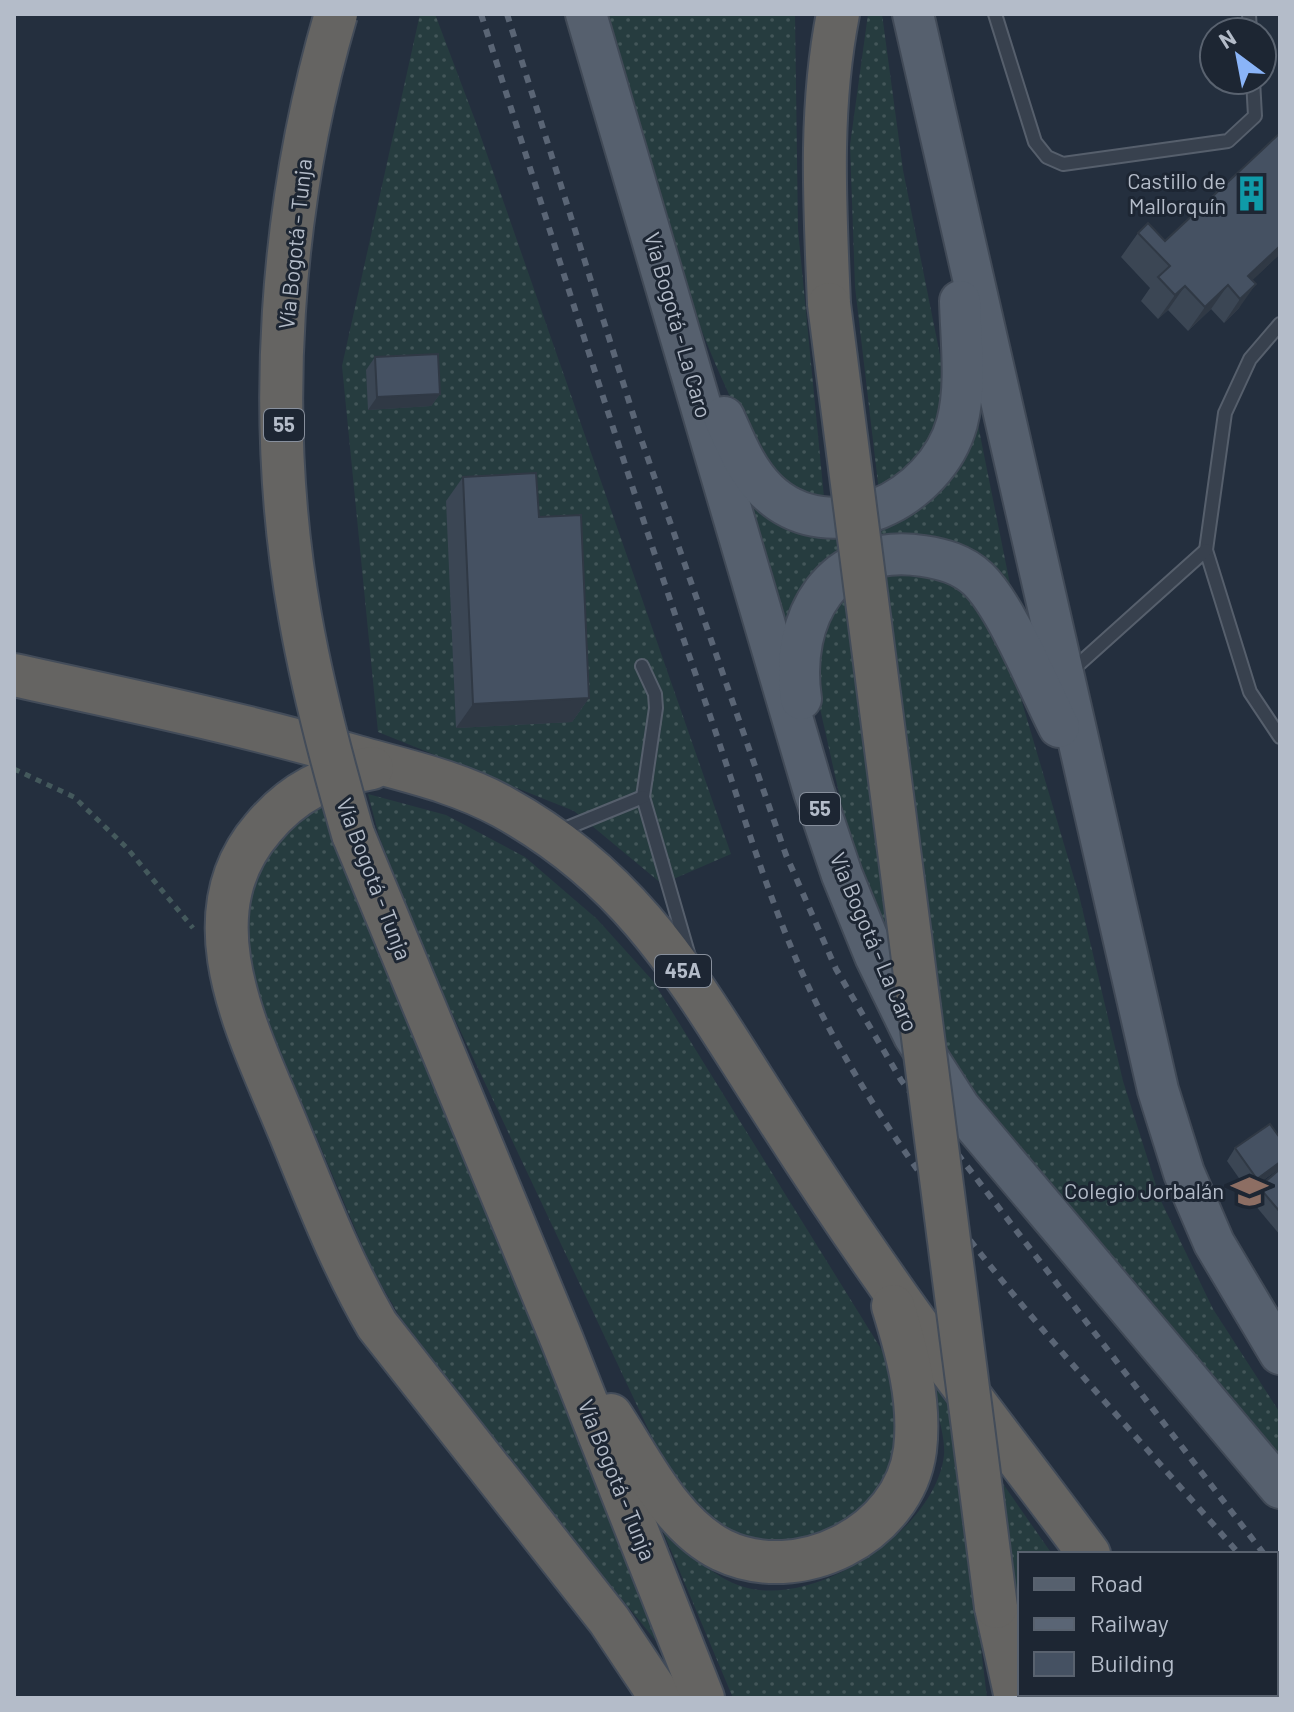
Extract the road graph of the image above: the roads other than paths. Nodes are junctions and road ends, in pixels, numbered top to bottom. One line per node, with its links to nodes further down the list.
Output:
1 (336, 14): 22 (highway, Vía Bogotá - Tunja / 55, bridge)
2 (586, 14): 7 (main road, Vía Bogotá - La Caro / 55)
3 (838, 14): 26 (highway, bridge)
4 (913, 14): 8 (main road)
5 (995, 14): 6 (lane)
6 (1254, 96)
7 (633, 170): 8 (main road); 17 (main road, Vía Bogotá - La Caro / 55)
8 (957, 205): 13 (main road)
9 (1280, 324): 10 (lane)
10 (1206, 550): 13 (lane); 14 (lane)
11 (642, 666): 18 (lane)
12 (14, 675): 15 (highway, 45A)
13 (1063, 678): 16 (main road)
14 (1280, 737)
15 (389, 766): 19 (highway, 45A); 27 (highway)
16 (1085, 777): 17 (main road); 23 (main road)
17 (814, 792): 24 (main road, Vía Bogotá - La Caro / 55)
18 (643, 797): 19 (lane); 20 (lane)
19 (551, 835): 20 (highway, 45A)
20 (699, 991): 21 (highway, 45A)
21 (885, 1279): 22 (highway); 25 (highway, 45A)
22 (562, 1340): 28 (highway, Vía Bogotá - Tunja / 55)
23 (1280, 1354)
24 (1280, 1488)
25 (1088, 1552)
26 (996, 1607): 29 (highway); 30 (highway)
27 (661, 1698)
28 (703, 1698)
29 (1004, 1698)
30 (1016, 1698)

